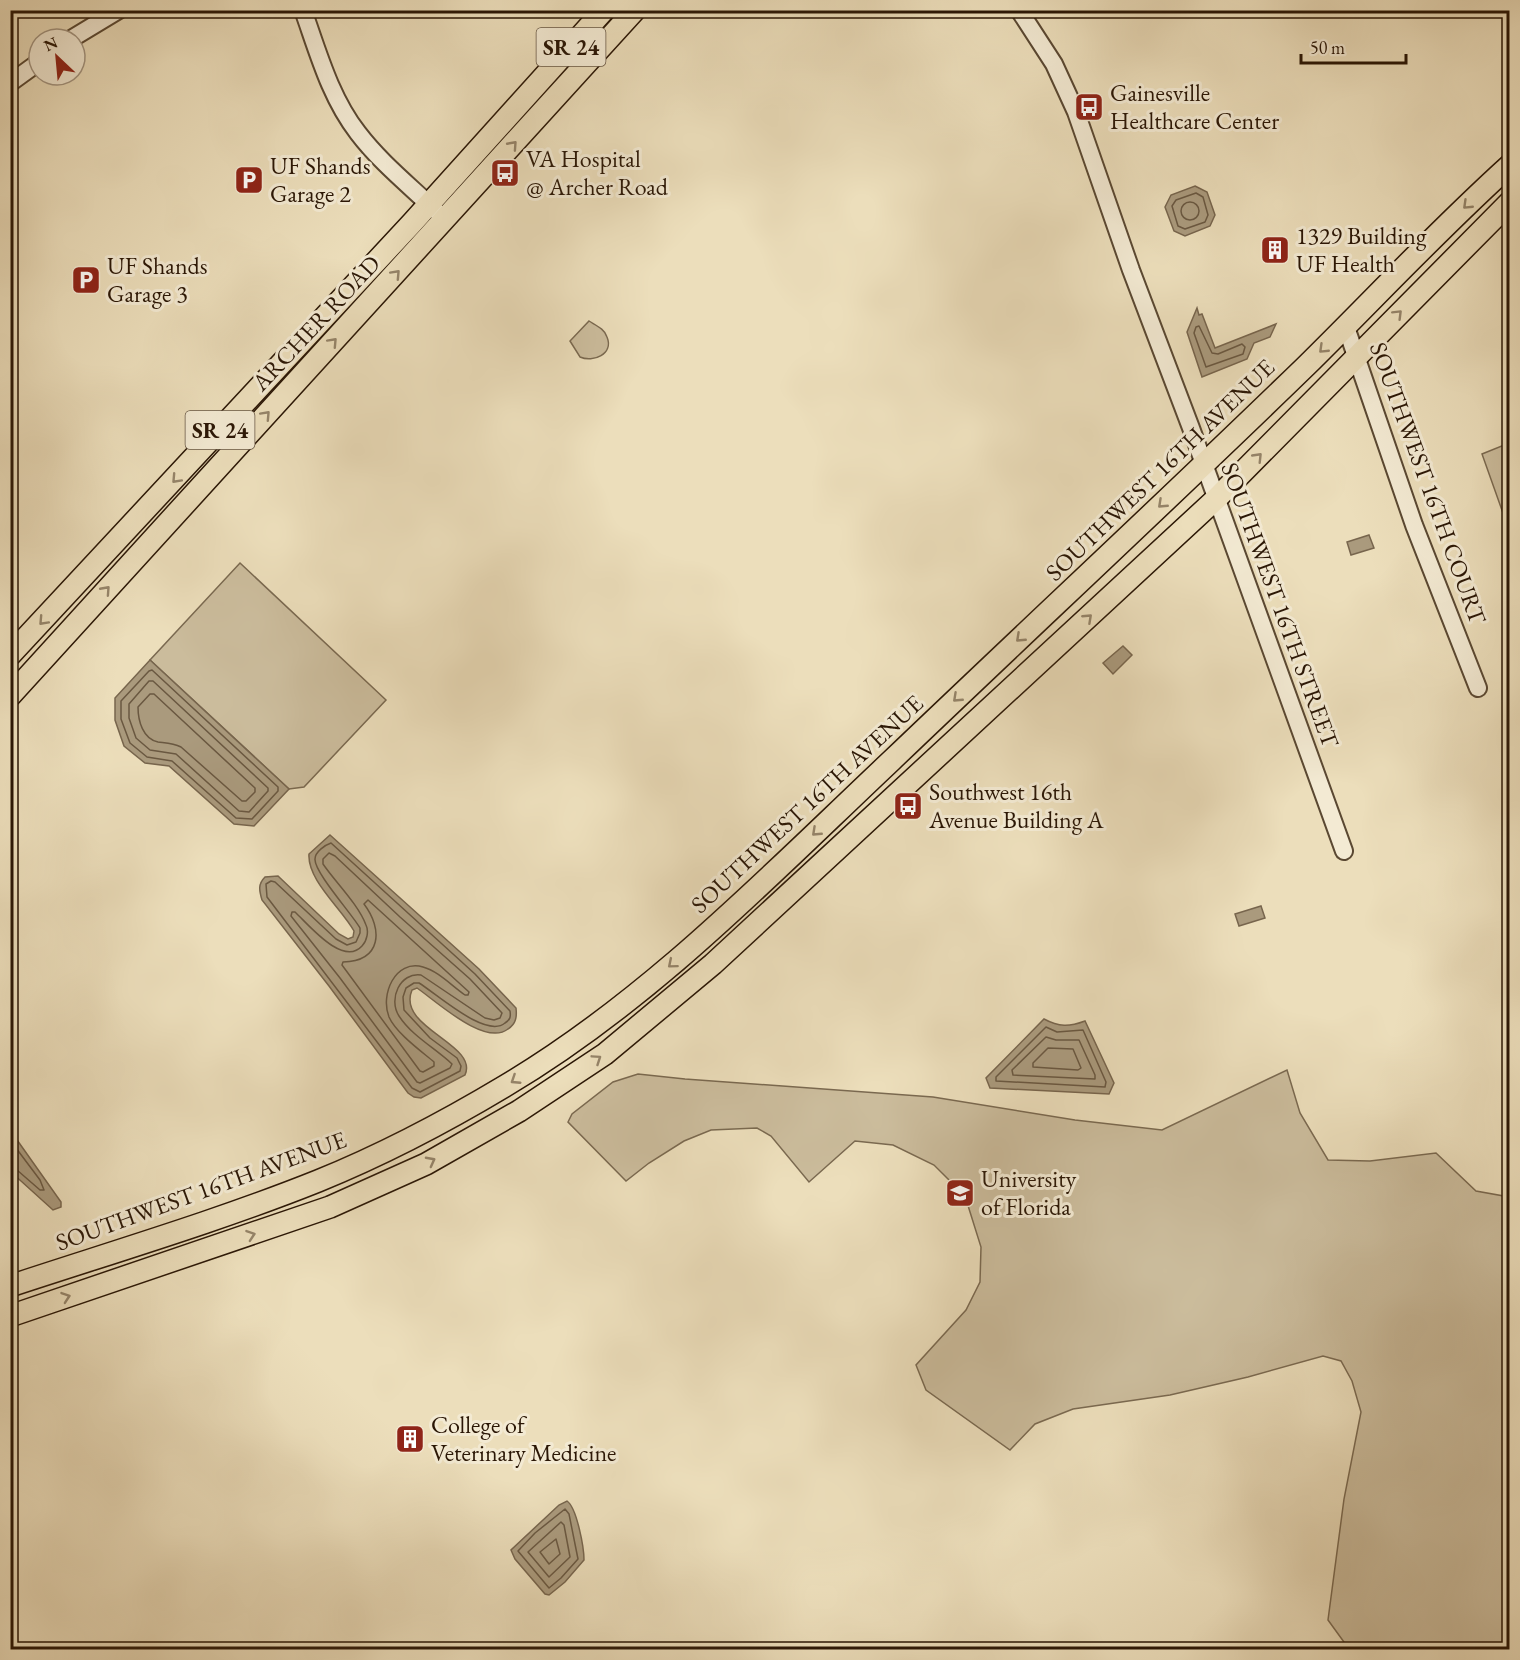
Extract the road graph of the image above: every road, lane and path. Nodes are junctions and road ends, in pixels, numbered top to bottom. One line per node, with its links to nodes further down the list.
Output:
1 (119, 10): 6 (street)
2 (303, 10): 11 (street)
3 (604, 10): 11 (main road, ARCHER ROAD / SR 24)
4 (635, 10): 12 (main road, ARCHER ROAD / SR 24, one-way to 4)
5 (1019, 10): 15 (street, SOUTHWEST 16TH STREET)
6 (87, 29)
7 (27, 71): 8 (street)
8 (10, 83)
9 (1509, 165): 13 (main road, SOUTHWEST 16TH AVENUE, one-way to 13)
10 (1509, 202): 14 (main road, one-way to 10)
11 (429, 204): 12 (street); 17 (main road, ARCHER ROAD / SR 24, one-way to 17)
12 (446, 220): 19 (main road, ARCHER ROAD / SR 24, one-way to 12)
13 (1346, 327): 14 (street, SOUTHWEST 16TH COURT); 15 (main road, SOUTHWEST 16TH AVENUE, one-way to 15)
14 (1357, 356): 16 (main road, one-way to 14); 18 (street, SOUTHWEST 16TH COURT)
15 (1204, 464): 16 (street, SOUTHWEST 16TH STREET); 21 (main road, SOUTHWEST 16TH AVENUE, one-way to 21)
16 (1216, 498): 20 (street, SOUTHWEST 16TH STREET); 22 (main road, one-way to 16)
17 (10, 655)
18 (1478, 688)
19 (10, 696)
20 (1344, 851)
21 (10, 1286)
22 (10, 1316)

